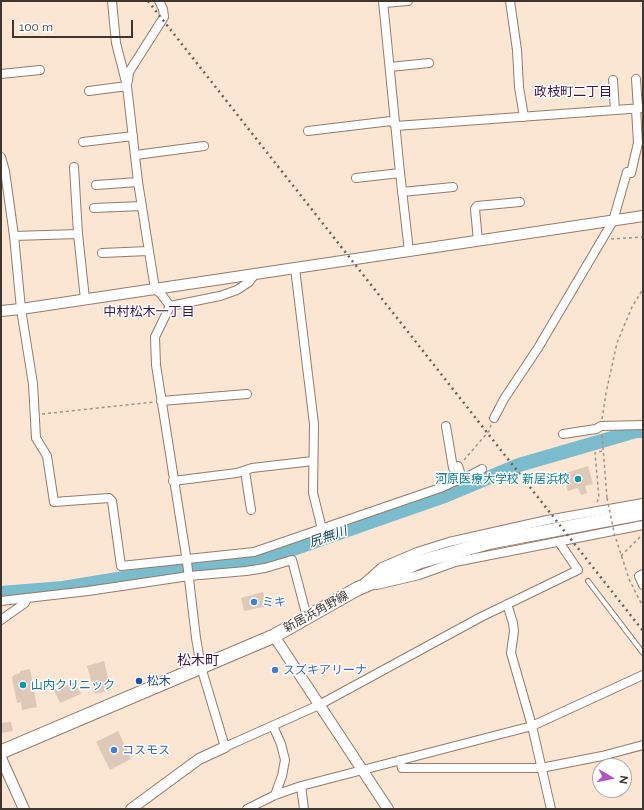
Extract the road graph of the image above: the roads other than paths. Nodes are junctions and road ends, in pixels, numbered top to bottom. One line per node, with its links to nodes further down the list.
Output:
1 (112, 1): 12 (street)
2 (159, 1): 12 (street)
3 (408, 1): 5 (street)
4 (510, 1): 16 (street)
5 (384, 2): 7 (street)
6 (429, 63): 7 (street)
7 (390, 67): 17 (street)
8 (40, 70): 9 (street)
9 (1, 74)
10 (636, 79): 14 (street)
11 (613, 80): 15 (street)
12 (127, 86): 13 (street); 19 (street)
13 (89, 91)
14 (639, 109): 15 (street); 35 (street)
15 (615, 110): 16 (street)
16 (524, 117): 17 (street)
17 (396, 126): 18 (street); 25 (street)
18 (308, 131)
19 (133, 136): 20 (street); 22 (street)
20 (83, 142)
21 (204, 146): 22 (street)
22 (136, 154): 27 (street)
23 (1, 157): 37 (street)
24 (74, 167): 36 (street)
25 (400, 174): 26 (street); 30 (street)
26 (356, 178)
27 (138, 182): 28 (street); 32 (street)
28 (96, 185)
29 (453, 188): 30 (street)
30 (402, 192): 40 (street)
31 (520, 202): 38 (street)
32 (142, 206): 33 (street); 39 (street)
33 (94, 208)
34 (643, 216): 35 (street)
35 (613, 221): 38 (street); 51 (street)
36 (78, 234): 37 (street); 45 (street)
37 (14, 236): 47 (street)
38 (478, 241): 40 (street)
39 (148, 251): 41 (street); 44 (street)
40 (409, 251): 42 (street)
41 (102, 253)
42 (295, 268): 43 (street); 55 (street)
43 (255, 274): 44 (street); 46 (street)
44 (154, 289): 45 (street); 46 (street)
45 (85, 299): 47 (street)
46 (170, 306): 50 (street)
47 (21, 309): 48 (street); 66 (street)
48 (1, 311)
49 (247, 394): 50 (street)
50 (161, 401): 59 (street)
51 (494, 418)
52 (643, 425): 54 (street)
53 (446, 426): 58 (street)
54 (563, 434)
55 (313, 461): 57 (street); 64 (street)
56 (482, 469): 58 (street)
57 (245, 471): 59 (street); 61 (street)
58 (462, 478): 64 (street)
59 (173, 481): 66 (street)
60 (643, 503): 71 (street)
61 (251, 510)
62 (643, 513): 71 (main road, 新居浜角野線)
63 (643, 525): 65 (street)
64 (322, 529): 66 (street)
65 (559, 542): 71 (street); 74 (street)
66 (187, 560): 68 (street)
67 (643, 574): 70 (street)
68 (189, 575): 72 (street); 75 (street); 79 (street)
69 (588, 582): 78 (lane)
70 (643, 585)
71 (356, 589): 75 (main road, 新居浜角野線)
72 (27, 598): 73 (street); 76 (street)
73 (1, 601)
74 (507, 604): 81 (street); 83 (street)
75 (307, 617): 77 (main road, 新居浜角野線)
76 (1, 620)
77 (274, 636): 79 (main road, 新居浜角野線); 81 (street)
78 (643, 653)
79 (201, 667): 85 (street); 86 (main road, 新居浜角野線)
80 (643, 675): 83 (street)
81 (319, 705): 82 (street); 90 (street)
82 (273, 726): 85 (street); 92 (street)
83 (532, 726): 88 (street); 89 (street)
84 (643, 745): 89 (street)
85 (225, 747): 94 (street)
86 (1, 752)
87 (1, 758): 93 (street)
88 (400, 760): 89 (street); 90 (street)
89 (541, 768): 98 (street)
90 (361, 770): 91 (street); 97 (street)
91 (301, 786): 92 (street); 96 (street)
92 (275, 795): 95 (street)
93 (24, 809)
94 (131, 809)
95 (247, 809)
96 (304, 809)
97 (388, 809)
98 (551, 809)

